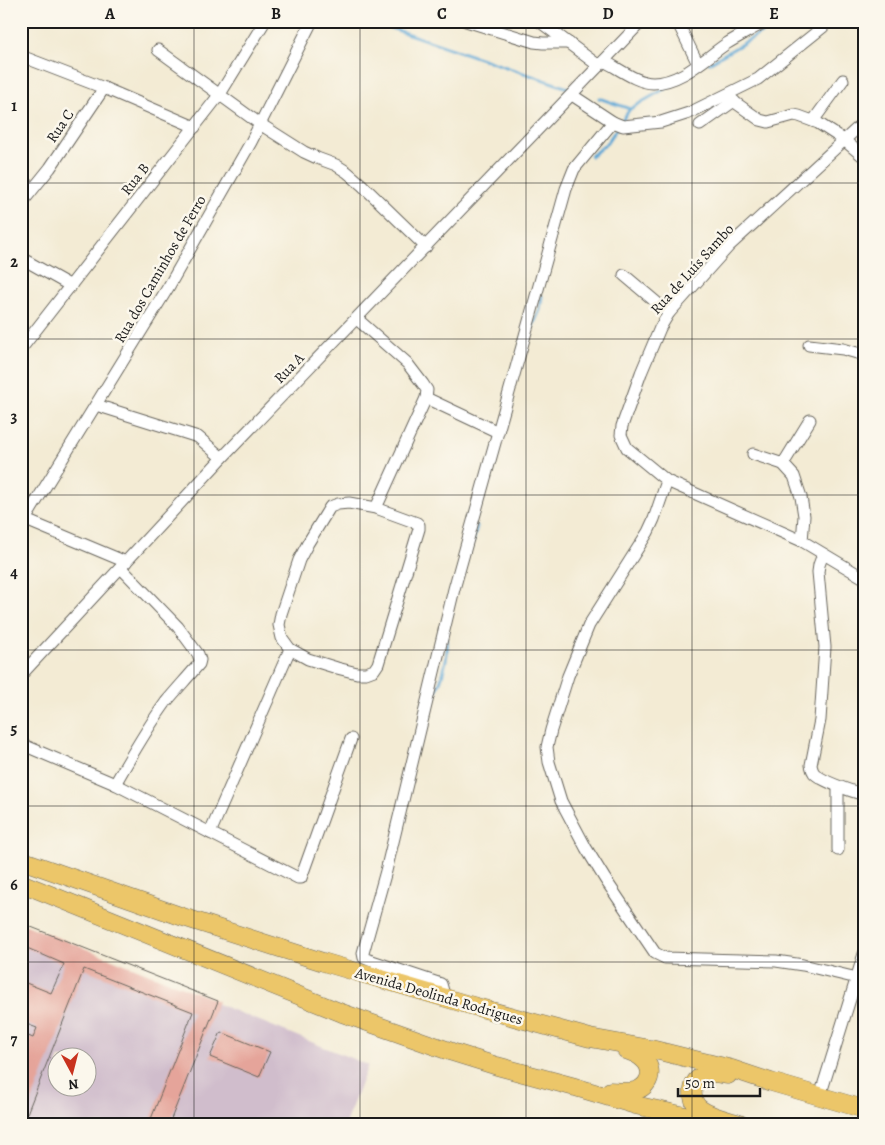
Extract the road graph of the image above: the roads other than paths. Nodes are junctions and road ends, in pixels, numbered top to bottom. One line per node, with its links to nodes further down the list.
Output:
1 (265, 21): 16 (street, Rua B)
2 (312, 21): 22 (street, Rua dos Caminhos de Ferro)
3 (466, 21): 9 (street)
4 (539, 21): 9 (street)
5 (642, 21): 13 (street)
6 (677, 21): 12 (street)
7 (766, 21): 12 (street)
8 (827, 21): 18 (street)
9 (569, 43): 13 (street)
10 (158, 50): 16 (street)
11 (21, 56): 15 (street)
12 (698, 64): 13 (street)
13 (599, 66): 17 (street, Rua A)
14 (843, 80): 19 (street)
15 (104, 88): 24 (street); 27 (street, Rua C)
16 (220, 94): 22 (street); 24 (street, Rua B)
17 (572, 95): 20 (street); 28 (street, Rua A)
18 (730, 98): 19 (street); 20 (street); 23 (street)
19 (813, 121): 25 (street)
20 (613, 122): 40 (street)
21 (864, 122): 25 (street, Rua de Luís Sambo)
22 (260, 124): 28 (street); 38 (street, Rua dos Caminhos de Ferro)
23 (700, 125)
24 (195, 127): 31 (street, Rua B)
25 (844, 140): 26 (street); 32 (street, Rua de Luís Sambo)
26 (864, 157)
27 (21, 204)
28 (426, 247): 33 (street, Rua A)
29 (21, 258): 31 (street)
30 (624, 275): 32 (street)
31 (71, 286): 35 (street, Rua B)
32 (669, 313): 44 (street, Rua de Luís Sambo)
33 (356, 320): 37 (street); 42 (street, Rua A)
34 (809, 345): 36 (street)
35 (21, 349)
36 (864, 355)
37 (426, 398): 40 (street); 45 (street)
38 (96, 404): 42 (street); 46 (street, Rua dos Caminhos de Ferro)
39 (810, 420): 43 (street)
40 (498, 432): 64 (street)
41 (753, 454): 43 (street)
42 (222, 458): 49 (street, Rua A)
43 (783, 464): 47 (street)
44 (667, 481): 47 (street, Rua de Luís Sambo); 63 (street)
45 (376, 508): 51 (street); 51 (street)
46 (22, 521): 49 (street)
47 (802, 541): 48 (street, Rua de Luís Sambo)
48 (823, 554): 50 (street, Rua de Luís Sambo); 56 (street)
49 (124, 565): 52 (street, Rua A); 55 (street)
50 (864, 578)
51 (290, 650): 58 (street)
52 (21, 675)
53 (351, 739): 58 (street)
54 (21, 744): 55 (street)
55 (115, 784): 58 (street)
56 (838, 786): 57 (street); 59 (street)
57 (864, 795)
58 (210, 833)
59 (838, 850)
60 (21, 860): 64 (highway, Avenida Deolinda Rodrigues)
61 (21, 883): 67 (highway)
62 (864, 954): 63 (street)
63 (857, 978): 68 (street)
64 (445, 998): 65 (highway, Avenida Deolinda Rodrigues)
65 (590, 1038): 66 (highway, Avenida Deolinda Rodrigues); 67 (highway)
66 (771, 1082): 68 (highway, Avenida Deolinda Rodrigues); 71 (highway)
67 (575, 1087): 70 (highway)
68 (820, 1096): 69 (highway, Avenida Deolinda Rodrigues)
69 (864, 1109)
70 (722, 1124)
71 (740, 1124)

